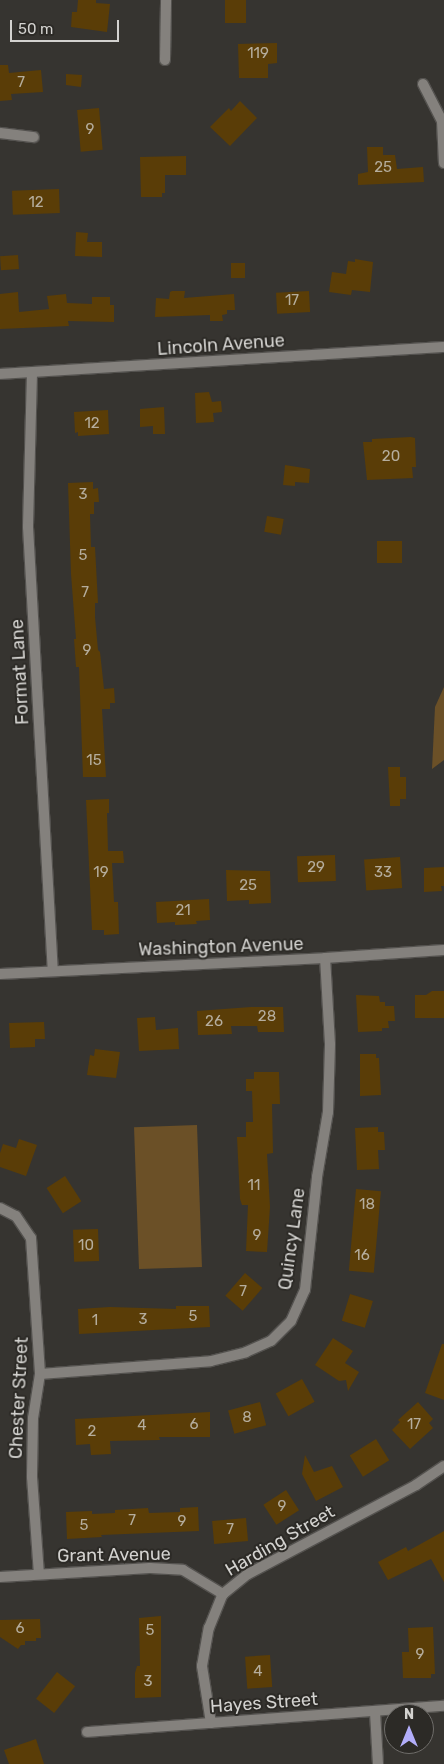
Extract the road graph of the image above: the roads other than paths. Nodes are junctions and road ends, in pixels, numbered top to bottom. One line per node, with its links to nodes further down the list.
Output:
1 (166, 0): 2 (street)
2 (165, 60)
3 (423, 84): 6 (street)
4 (0, 133): 5 (street)
5 (34, 137)
6 (444, 164)
7 (444, 347): 8 (street, Lincoln Avenue)
8 (32, 373): 9 (street, Lincoln Avenue); 12 (street, Format Lane)
9 (0, 374)
10 (444, 950): 11 (street, Washington Avenue)
11 (325, 958): 12 (street, Washington Avenue); 15 (street, Quincy Lane)
12 (53, 970): 13 (street, Washington Avenue)
13 (0, 974)
14 (0, 1208): 15 (street, Chester Street)
15 (40, 1374): 17 (street, Chester Street)
16 (444, 1466): 19 (street, Harding Street)
17 (39, 1574): 18 (street, Grant Avenue); 19 (street, Grant Avenue)
18 (0, 1577)
19 (223, 1594): 22 (street, Harding Street)
20 (444, 1706): 21 (street, Hayes Street)
21 (375, 1712): 22 (street, Hayes Street); 24 (street)
22 (211, 1723): 23 (street, Hayes Street)
23 (87, 1732)
24 (378, 1764)

